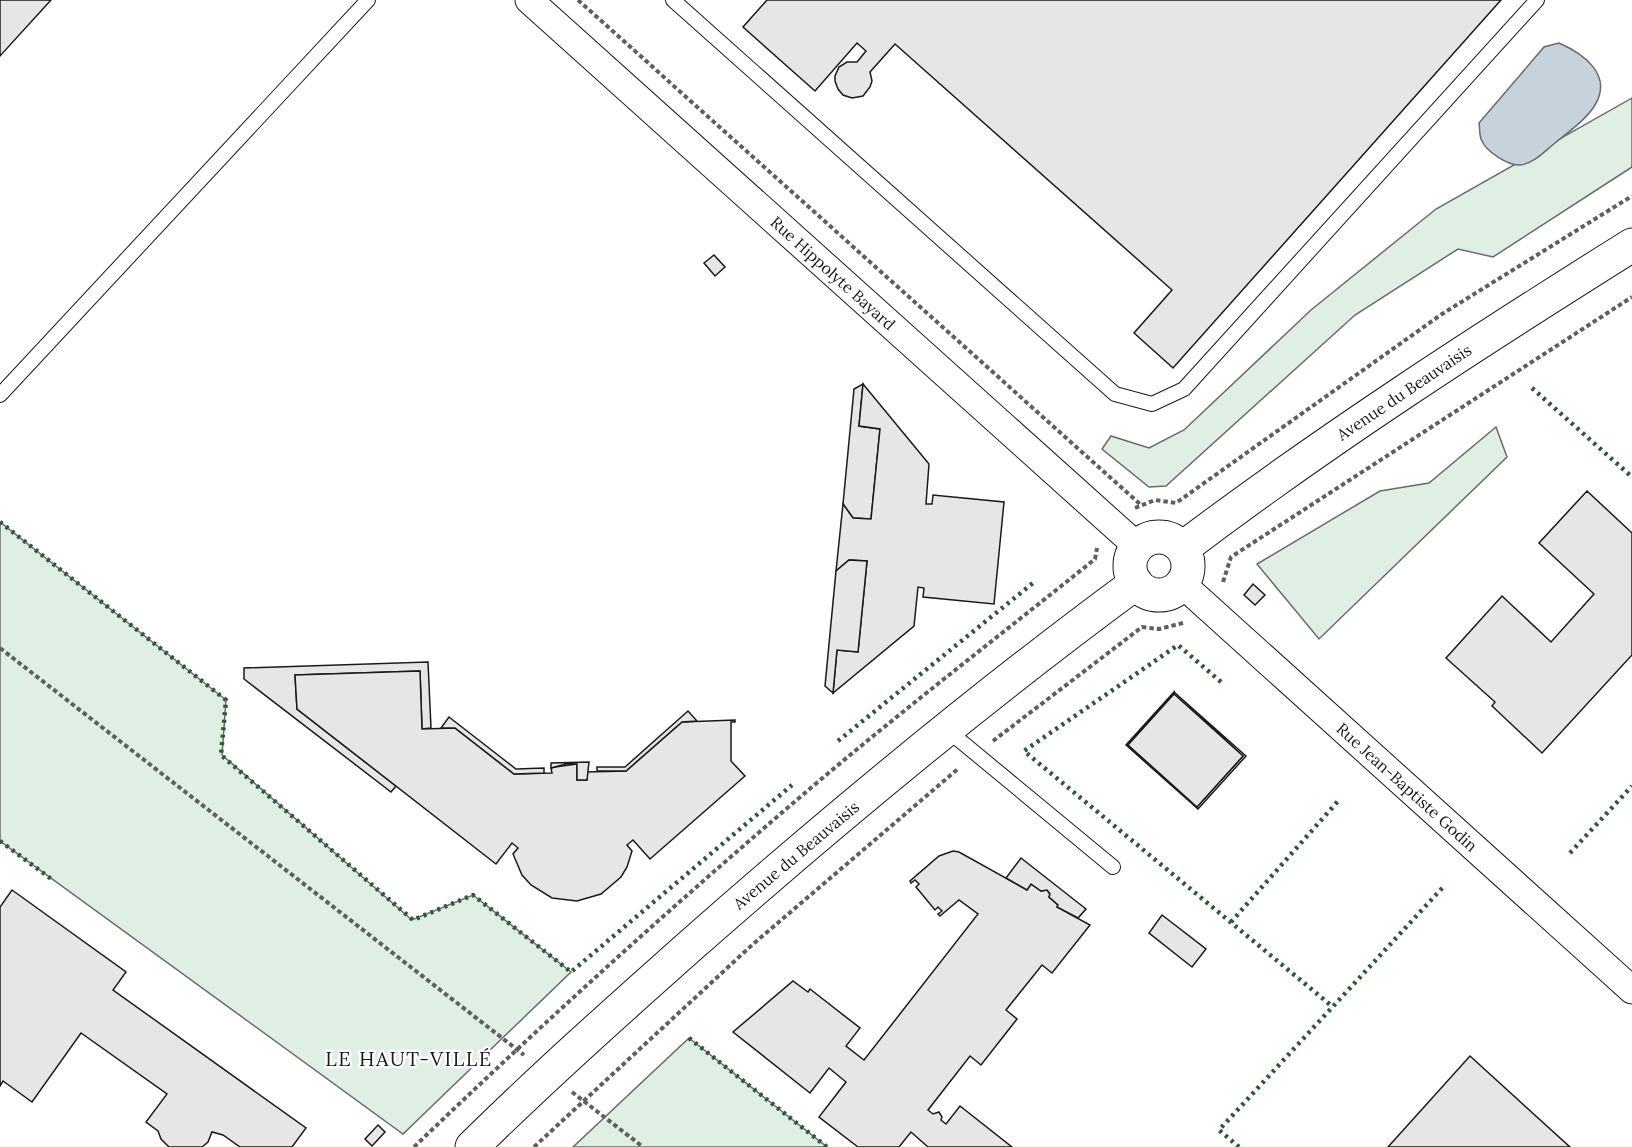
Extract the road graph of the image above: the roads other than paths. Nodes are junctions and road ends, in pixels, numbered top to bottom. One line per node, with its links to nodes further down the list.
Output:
1 (368, 0): 6 (lane)
2 (529, 0): 7 (street, Rue Hippolyte Bayard)
3 (673, 0): 4 (lane)
4 (1537, 0)
5 (1632, 245): 8 (street, Avenue du Beauvaisis)
6 (0, 395)
7 (1137, 546): 8 (street); 9 (street)
8 (1183, 548): 10 (street)
9 (1136, 583): 10 (street); 11 (street, Avenue du Beauvaisis)
10 (1193, 594): 13 (street, Rue Jean-Baptiste Godin)
11 (946, 729): 12 (lane); 14 (street, Avenue du Beauvaisis)
12 (1113, 867)
13 (1632, 990)
14 (472, 1147)

